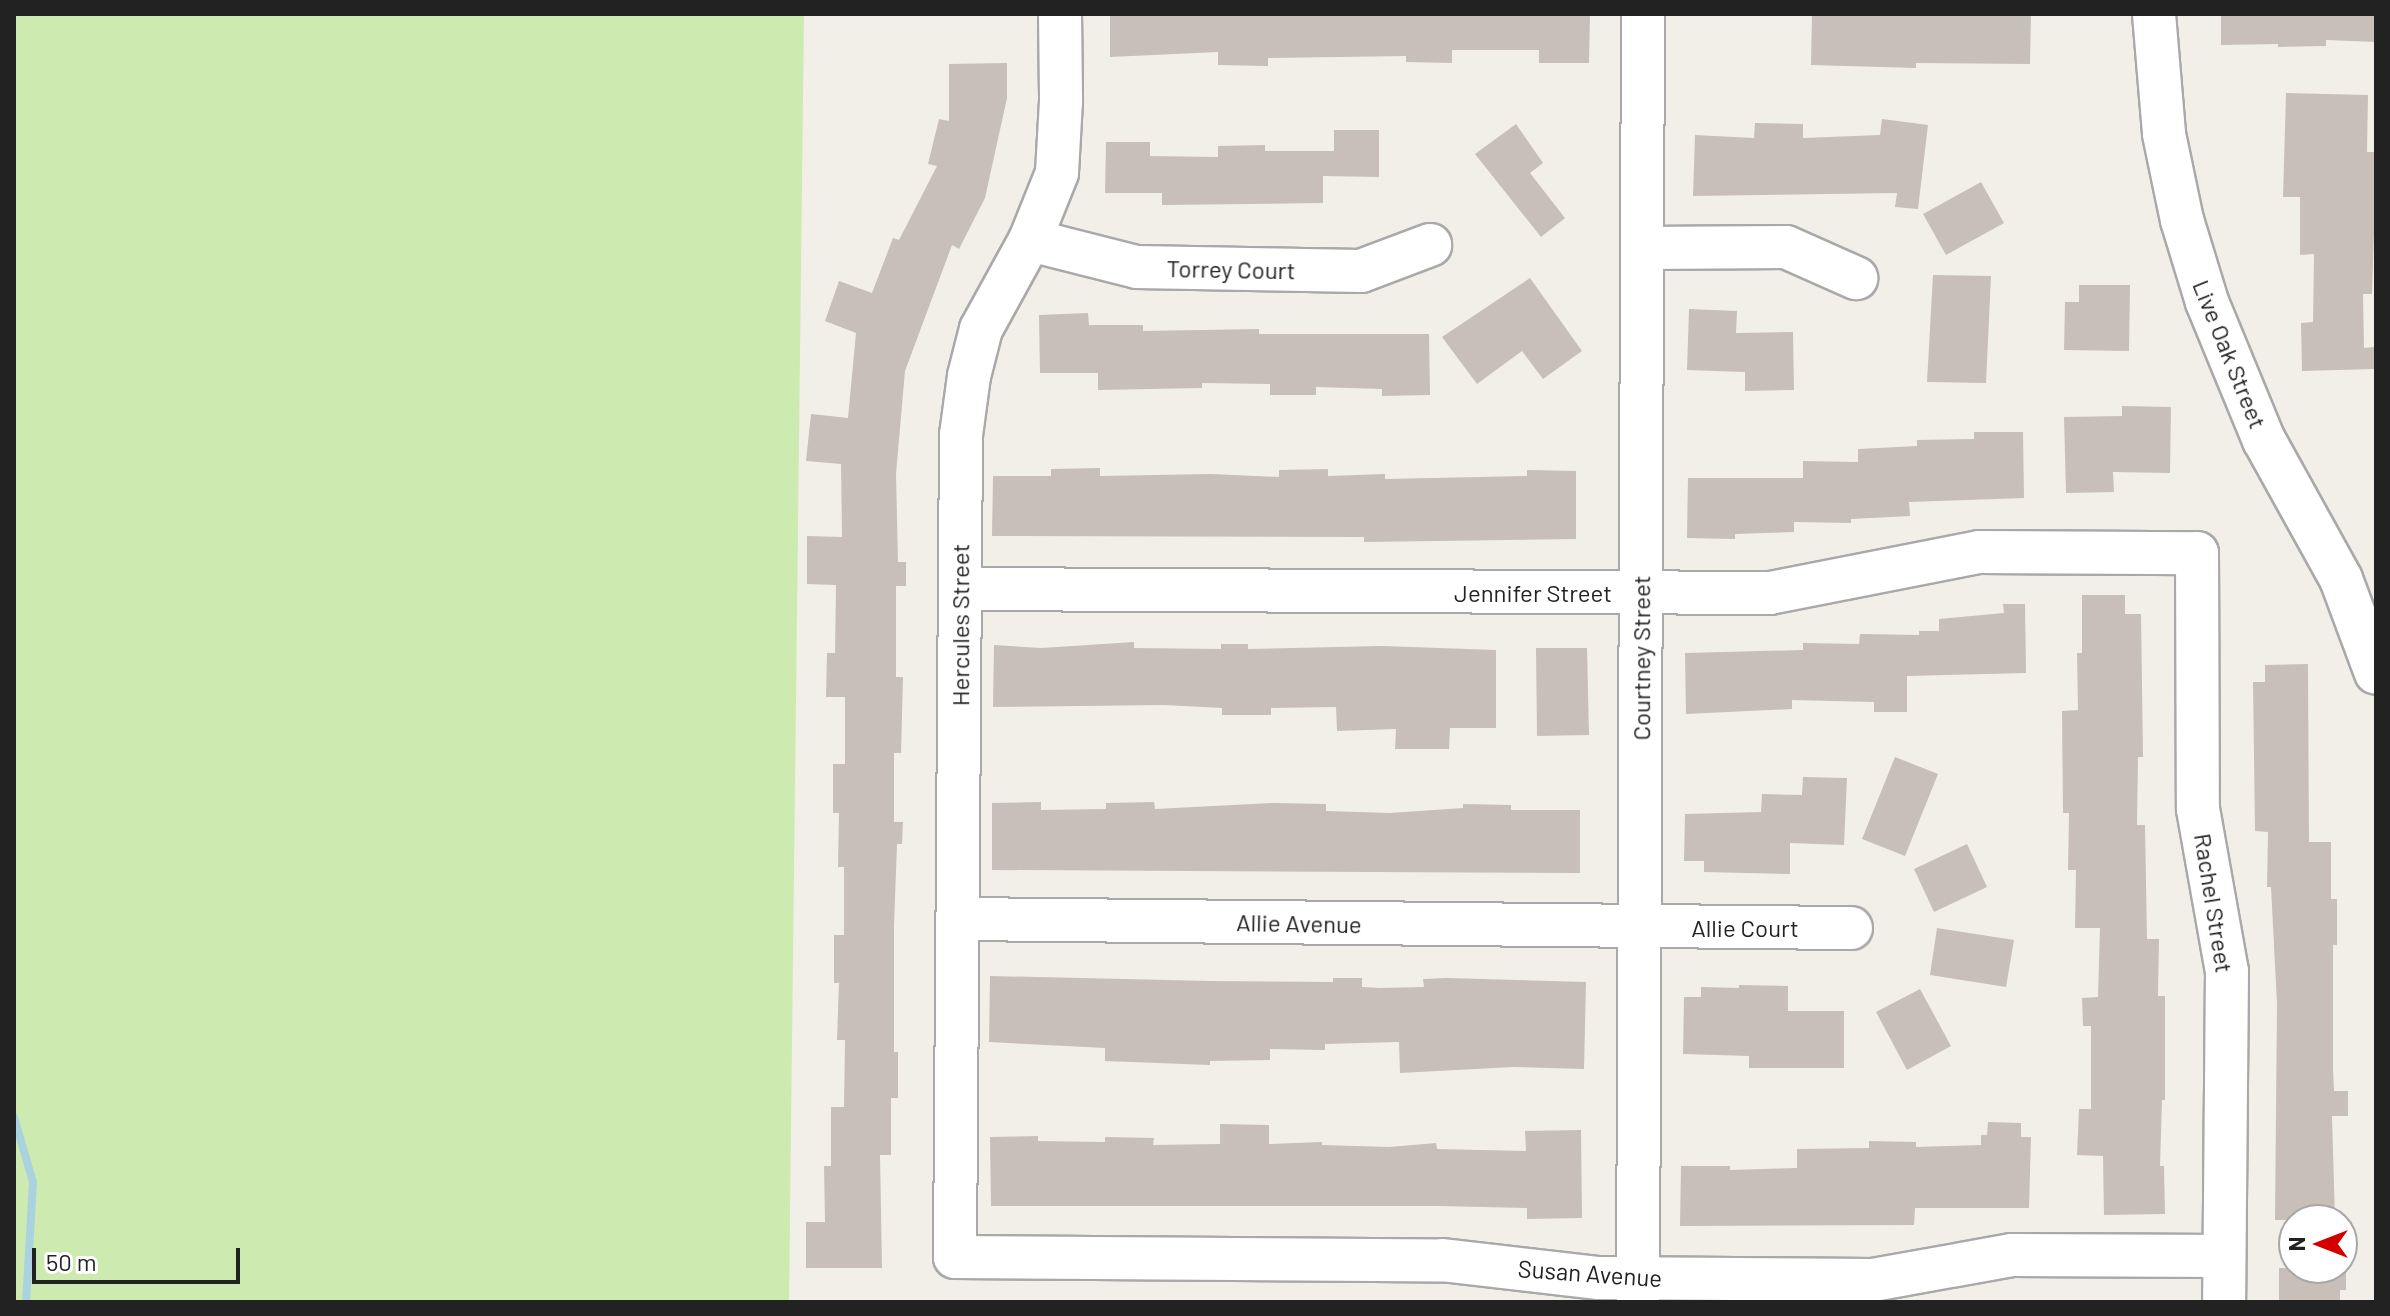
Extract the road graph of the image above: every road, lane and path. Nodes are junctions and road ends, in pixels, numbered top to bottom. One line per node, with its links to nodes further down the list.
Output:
1 (1060, 14): 4 (street, Hercules Street)
2 (1643, 14): 6 (street, Courtney Street)
3 (2154, 14): 11 (street, Live Oak Street)
4 (1030, 240): 5 (street, Torrey Court); 9 (street, Hercules Street)
5 (1430, 245)
6 (1643, 248): 7 (street); 10 (street, Courtney Street)
7 (1856, 278)
8 (2197, 553): 10 (street, Jennifer Street); 15 (street, Rachel Street)
9 (960, 589): 10 (street, Jennifer Street); 12 (street, Hercules Street)
10 (1642, 594): 13 (street, Courtney Street)
11 (2376, 673)
12 (958, 919): 13 (street, Allie Avenue); 16 (street, Hercules Street)
13 (1639, 927): 14 (street, Allie Court); 17 (street, Courtney Street)
14 (1851, 928)
15 (2224, 1256): 17 (street, Susan Avenue); 18 (street, Rachel Street)
16 (955, 1257): 17 (street, Susan Avenue)
17 (1638, 1290)
18 (2224, 1302)

